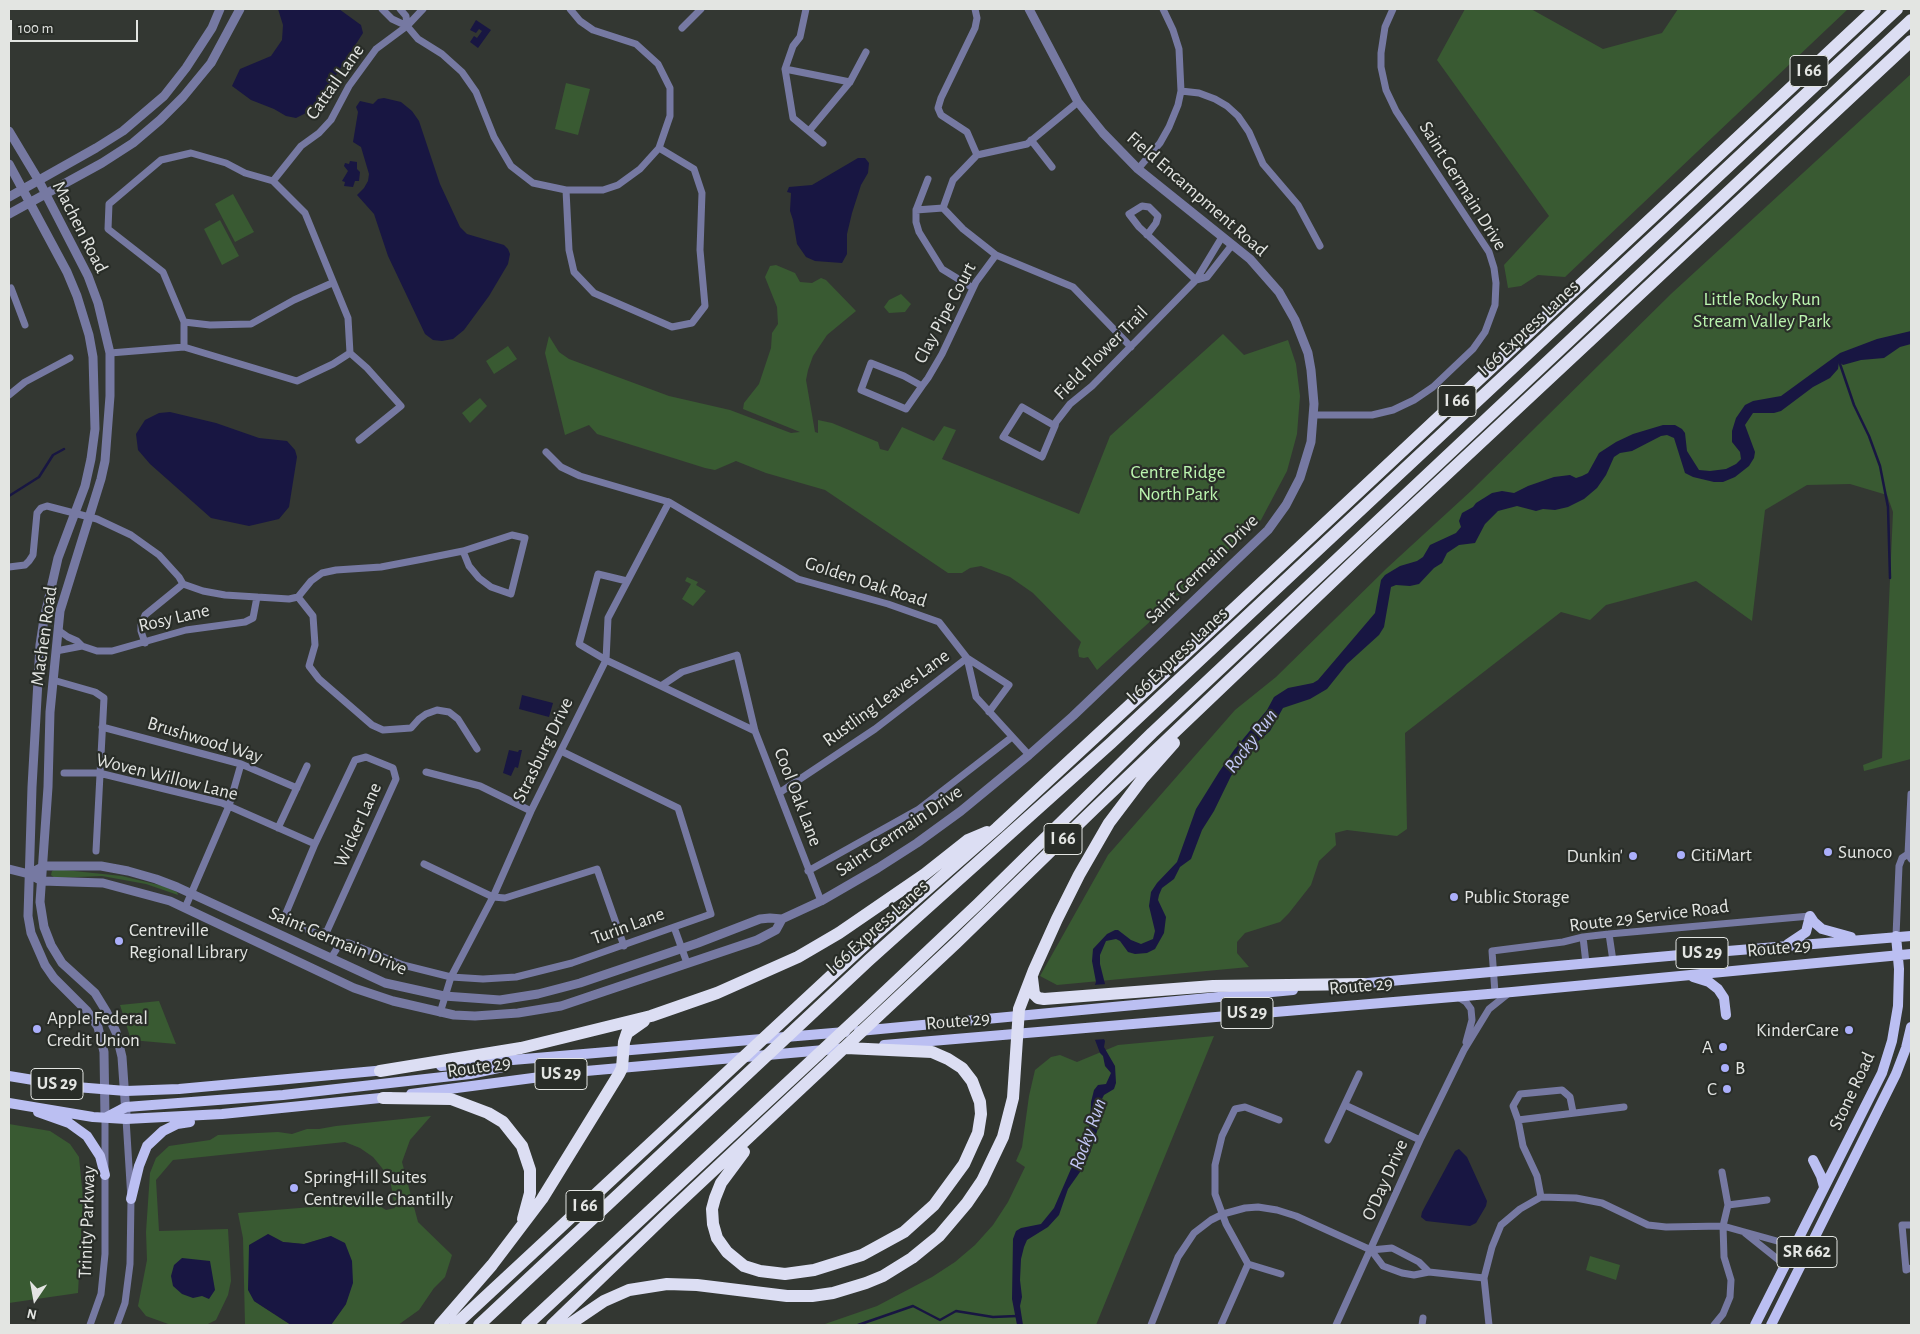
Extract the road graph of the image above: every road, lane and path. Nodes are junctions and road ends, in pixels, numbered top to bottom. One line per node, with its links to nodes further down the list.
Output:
1 (220, 9): 34 (street)
2 (240, 9): 38 (street)
3 (382, 9): 16 (street)
4 (400, 9): 16 (street)
5 (423, 9): 16 (street, Cattail Lane)
6 (570, 9): 28 (street)
7 (701, 9): 17 (street)
8 (806, 9): 20 (street)
9 (975, 9): 29 (street)
10 (1029, 9): 23 (street, Field Encampment Road)
11 (1163, 9): 22 (street)
12 (1392, 9): 62 (street, Saint Germain Drive)
13 (1875, 9): 102 (highway, I 66)
14 (1897, 9): 199 (highway, I 66 Express Lanes)
15 (1911, 20): 200 (highway, I 66 Express Lanes)
16 (407, 26): 35 (street, Cattail Lane); 37 (street)
17 (682, 28)
18 (1911, 41): 81 (highway, I 66)
19 (866, 52): 21 (street)
20 (785, 69): 21 (street); 25 (street)
21 (850, 82): 25 (street)
22 (1181, 91): 32 (street); 47 (street)
23 (1078, 102): 26 (street); 32 (street, Field Encampment Road)
24 (9, 131): 34 (street, Machen Road)
25 (809, 132): 27 (street)
26 (1031, 140): 29 (street); 31 (street)
27 (823, 143)
28 (659, 148): 37 (street); 37 (street)
29 (977, 155): 41 (street)
30 (9, 164): 36 (street, Machen Road)
31 (1052, 167)
32 (1138, 169): 45 (street, Field Encampment Road)
33 (928, 179): 42 (street)
34 (39, 181): 36 (street); 38 (street, Machen Road)
35 (273, 181): 50 (street); 53 (street)
36 (23, 189): 39 (street); 40 (street, Machen Road)
37 (566, 190)
38 (46, 194): 40 (street); 57 (street, Machen Road)
39 (9, 197)
40 (30, 203): 43 (street); 67 (street, Machen Road)
41 (943, 208): 42 (street); 48 (street)
42 (916, 210): 51 (street)
43 (9, 214)
44 (1147, 235): 49 (street)
45 (1222, 237): 46 (street, Field Encampment Road); 49 (street, Field Flower Trail)
46 (1232, 245): 49 (street, Field Flower Trail); 62 (street, Field Encampment Road)
47 (1320, 246)
48 (996, 256): 51 (street, Clay Pipe Court); 56 (street)
49 (1196, 280): 56 (street, Field Flower Trail)
50 (332, 283): 53 (street); 58 (street)
51 (974, 288): 60 (street, Clay Pipe Court)
52 (9, 289): 54 (street)
53 (184, 322): 55 (street)
54 (25, 325)
55 (184, 347): 57 (street); 58 (street)
56 (1131, 347): 63 (street, Field Flower Trail)
57 (110, 353): 68 (street, Machen Road)
58 (350, 353): 64 (street)
59 (70, 358): 61 (street)
60 (922, 386): 60 (street, Clay Pipe Court)
61 (9, 395)
62 (1314, 415): 90 (street, Saint Germain Drive)
63 (1055, 426): 63 (street, Field Flower Trail)
64 (359, 440)
65 (546, 452): 66 (street, Golden Oak Road)
66 (670, 502): 71 (street, Strasburg Drive); 79 (street, Golden Oak Road)
67 (75, 513): 68 (street); 70 (street); 110 (street, Machen Road)
68 (88, 517): 72 (street); 75 (street, Machen Road)
69 (463, 551): 69 (street); 74 (street)
70 (9, 567)
71 (627, 581): 80 (street, Strasburg Drive); 80 (street, Cool Oak Lane)
72 (183, 584): 73 (street); 76 (street)
73 (257, 597): 74 (street); 76 (street, Rosy Lane)
74 (298, 597): 88 (street)
75 (58, 630): 77 (street, Rosy Lane); 78 (street, Machen Road)
76 (145, 643): 77 (street, Rosy Lane)
77 (82, 646): 78 (street, Rosy Lane)
78 (56, 650): 82 (street, Machen Road)
79 (967, 658): 84 (street, Golden Oak Road); 84 (street, Rustling Leaves Lane); 97 (street, Rustling Leaves Lane)
80 (606, 660): 83 (street, Cool Oak Lane); 89 (street, Strasburg Drive)
81 (1238, 672): 134 (highway); 162 (highway, I 66)
82 (53, 680): 85 (street); 107 (street, Machen Road)
83 (660, 686): 86 (street, Cool Oak Lane); 86 (street, Cool Oak Lane)
84 (989, 712): 87 (street, Golden Oak Road)
85 (102, 727): 91 (street, Brushwood Way); 95 (street)
86 (755, 731): 97 (street, Cool Oak Lane)
87 (1012, 737): 90 (street, Golden Oak Road); 109 (street)
88 (477, 749)
89 (561, 751): 100 (street, Strasburg Drive); 118 (street, Turin Lane)
90 (1030, 755): 114 (street, Saint Germain Drive)
91 (241, 764): 96 (street, Brushwood Way); 99 (street)
92 (307, 766): 96 (street)
93 (426, 772): 100 (street)
94 (64, 773): 95 (street, Woven Willow Lane)
95 (99, 773): 99 (street, Woven Willow Lane); 104 (street)
96 (297, 788): 101 (street)
97 (779, 793): 109 (street, Cool Oak Lane)
98 (1911, 794): 105 (street, Stone Road / SR 662)
99 (229, 806): 101 (street, Woven Willow Lane); 112 (street)
100 (531, 811): 113 (street, Strasburg Drive)
101 (278, 828): 103 (street, Woven Willow Lane)
102 (997, 828): 146 (highway); 198 (highway, I 66)
103 (315, 844): 103 (street, Wicker Lane)
104 (96, 851)
105 (1910, 857): 120 (street, Stone Road / SR 662)
106 (424, 864): 113 (street)
107 (44, 866): 110 (street, Saint Germain Drive); 111 (street, Machen Road); 112 (street, Saint Germain Drive)
108 (9, 869): 110 (street, Saint Germain Drive)
109 (808, 871): 114 (street, Cool Oak Lane)
110 (29, 874): 111 (street, Saint Germain Drive); 158 (street, Machen Road)
111 (42, 881): 115 (street, Saint Germain Drive); 159 (street, Machen Road)
112 (191, 894): 115 (street); 129 (street, Saint Germain Drive)
113 (492, 896): 124 (street); 136 (street, Strasburg Drive)
114 (821, 901): 117 (street, Saint Germain Drive)
115 (185, 908): 143 (street, Saint Germain Drive)
116 (1810, 916): 119 (street, Route 29 Service Road); 123 (main road); 125 (main road)
117 (782, 919): 126 (street, Saint Germain Drive); 132 (street, Saint Germain Drive)
118 (674, 928): 124 (street, Turin Lane); 126 (street)
119 (1609, 934): 122 (street, Route 29 Service Road); 130 (street)
120 (1896, 936): 121 (main road, Route 29 / US 29); 123 (main road, Route 29 / US 29); 128 (main road, Stone Road / SR 662)
121 (1911, 936)
122 (1583, 937): 131 (street); 133 (street, Route 29 Service Road)
123 (1862, 939): 125 (main road, Route 29 / US 29)
124 (624, 946): 136 (street, Turin Lane)
125 (1783, 946): 130 (main road, Route 29 / US 29)
126 (682, 949): 132 (street); 140 (street, Saint Germain Drive)
127 (1911, 954): 128 (main road, Route 29 / US 29)
128 (1898, 955): 135 (main road, Route 29 / US 29); 177 (main road, Stone Road / SR 662)
129 (331, 958): 136 (street, Turin Lane); 140 (street, Saint Germain Drive)
130 (1613, 961): 131 (main road, Route 29 / US 29)
131 (1586, 963): 133 (main road, Route 29 / US 29)
132 (687, 964): 143 (street, Saint Germain Drive)
133 (1494, 972): 137 (main road, Route 29 / US 29); 139 (street)
134 (1032, 975): 142 (highway); 144 (highway)
135 (1687, 975): 138 (main road, Route 29 / US 29); 145 (main road)
136 (452, 977): 140 (street, Strasburg Drive)
137 (1363, 984): 142 (highway)
138 (1512, 992): 139 (main road, Route 29 / US 29); 151 (street, O'Day Drive)
139 (1495, 993): 141 (main road, Route 29 / US 29)
140 (444, 996): 143 (street, Strasburg Drive)
141 (1452, 996): 148 (main road, Route 29 / US 29); 151 (street, O'Day Drive)
142 (1133, 998): 144 (main road, Route 29 / US 29)
143 (440, 1013)
144 (1018, 1015): 148 (highway); 152 (main road, Route 29 / US 29)
145 (1726, 1015)
146 (650, 1016): 152 (highway); 155 (highway)
147 (1911, 1027): 150 (main road, Stone Road / SR 662)
148 (1017, 1034): 149 (main road, Route 29 / US 29); 202 (highway)
149 (846, 1048): 154 (main road, Route 29 / US 29); 162 (highway)
150 (1909, 1049): 209 (main road, Stone Road / SR 662)
151 (1464, 1050): 173 (street, O'Day Drive)
152 (623, 1052): 153 (main road, Route 29 / US 29); 154 (highway)
153 (545, 1058): 155 (main road, Route 29 / US 29); 164 (main road)
154 (622, 1068): 160 (main road, Route 29 / US 29); 186 (highway)
155 (380, 1071): 159 (main road, Route 29 / US 29)
156 (1359, 1074): 163 (street)
157 (9, 1076): 158 (main road, Route 29 / US 29)
158 (106, 1090): 159 (main road, Route 29 / US 29); 168 (street, Machen Road)
159 (126, 1091): 164 (street, Machen Road)
160 (383, 1098): 167 (main road, Route 29 / US 29); 186 (highway)
161 (10, 1103): 168 (main road, Route 29 / US 29); 176 (main road)
162 (784, 1105): 201 (highway, I 66)
163 (1344, 1105): 172 (street); 173 (street)
164 (126, 1107): 168 (main road); 169 (street, Machen Road)
165 (1624, 1107): 166 (street)
166 (1573, 1112): 171 (street); 171 (street)
167 (222, 1114): 169 (main road, Route 29 / US 29); 179 (main road)
168 (105, 1118): 169 (main road, Route 29 / US 29); 176 (street, Trinity Parkway)
169 (126, 1119): 179 (street, Trinity Parkway)
170 (1278, 1120): 182 (street)
171 (1518, 1120): 178 (street)
172 (1328, 1140)
173 (1420, 1140): 188 (street, O'Day Drive)
174 (1813, 1160): 177 (main road)
175 (1722, 1172): 181 (street)
176 (105, 1174): 195 (street, Trinity Parkway)
177 (1824, 1187): 187 (main road, Stone Road / SR 662)
178 (1541, 1197): 184 (street); 194 (street)
179 (131, 1199): 196 (street, Trinity Parkway)
180 (1767, 1200): 181 (street)
181 (1728, 1205): 184 (street)
182 (1223, 1214): 188 (street); 189 (street); 203 (street)
183 (1911, 1224): 191 (street)
184 (1723, 1226): 185 (street); 207 (street)
185 (1743, 1231): 187 (street); 190 (street)
186 (514, 1238): 197 (highway)
187 (1795, 1246): 190 (main road, Stone Road / SR 662)
188 (1371, 1250): 192 (street); 192 (street); 205 (street, O'Day Drive)
189 (1248, 1264): 193 (street); 204 (street)
190 (1785, 1265): 208 (main road, Stone Road / SR 662)
191 (1911, 1268)
192 (1429, 1272): 194 (street)
193 (1281, 1274)
194 (1484, 1278): 206 (street)
195 (90, 1325)
196 (117, 1325)
197 (440, 1325)
198 (455, 1325)
199 (479, 1325)
200 (527, 1325)
201 (552, 1325)
202 (564, 1325)
203 (1151, 1325)
204 (1221, 1325)
205 (1336, 1325)
206 (1489, 1325)
207 (1714, 1325)
208 (1755, 1325)
209 (1770, 1325)

